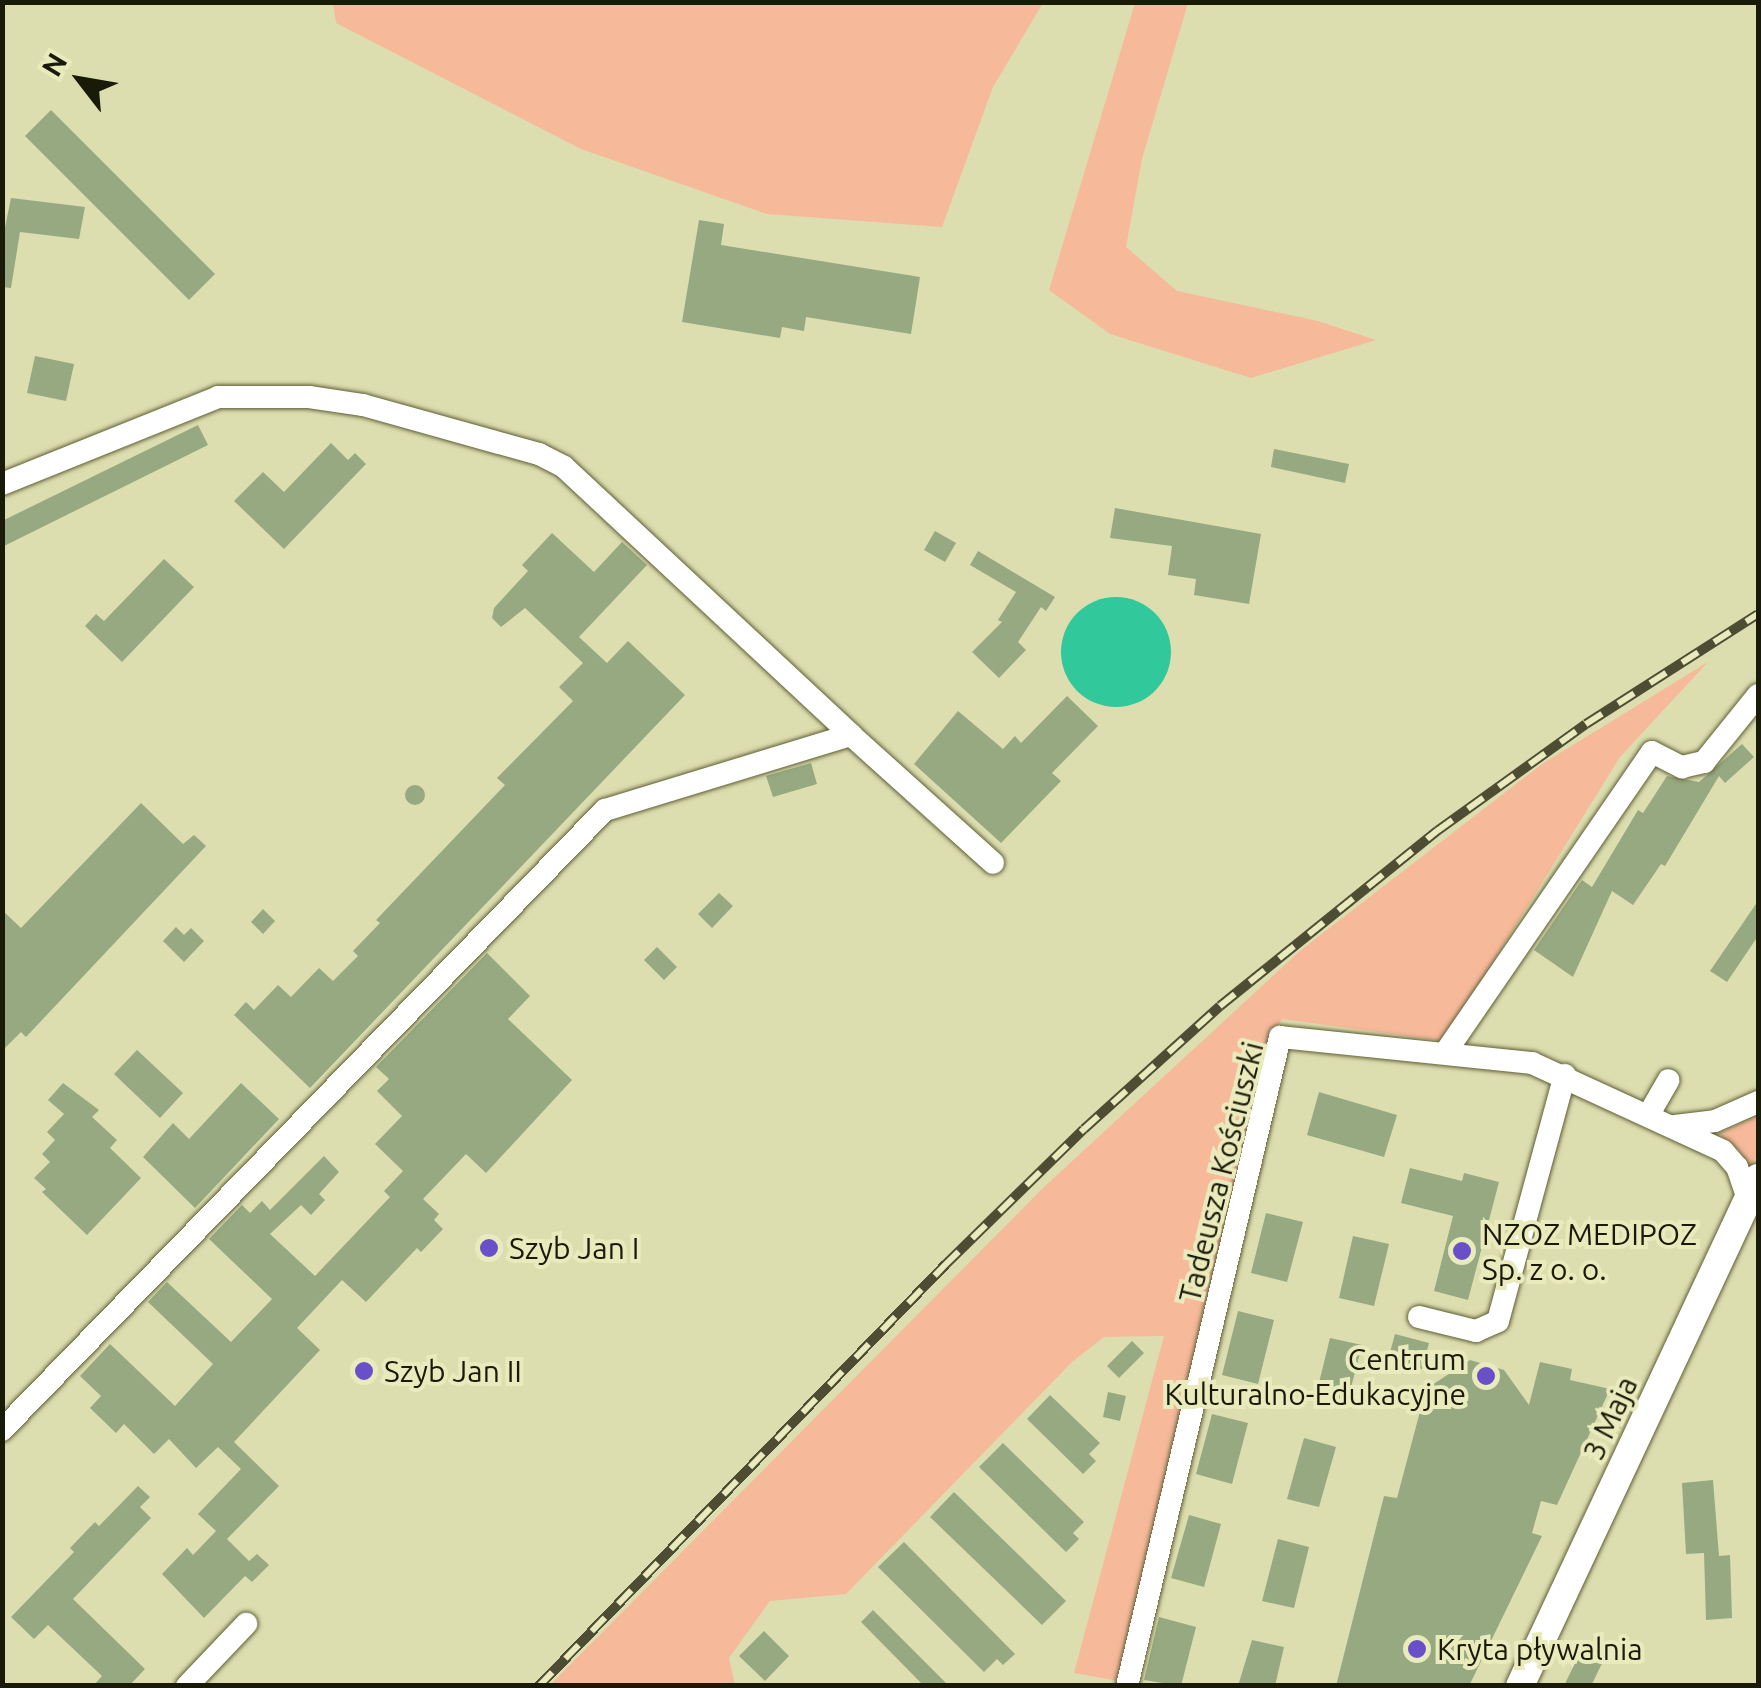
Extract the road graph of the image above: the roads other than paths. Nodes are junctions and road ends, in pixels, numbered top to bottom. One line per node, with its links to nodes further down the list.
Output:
1 (2, 484): 3 (street)
2 (1758, 695): 5 (street)
3 (851, 735): 4 (street); 13 (street)
4 (994, 863)
5 (1445, 1053): 6 (street, Tadeusza Kościuszki); 16 (street, Tadeusza Kościuszki)
6 (1565, 1075): 9 (street, Tadeusza Kościuszki); 12 (street)
7 (1670, 1080): 9 (street)
8 (1758, 1102): 10 (street)
9 (1649, 1114): 10 (street, Tadeusza Kościuszki)
10 (1676, 1126): 11 (street, Tadeusza Kościuszki)
11 (1754, 1189): 17 (main road, 3 Maja)
12 (1419, 1316)
13 (2, 1430)
14 (246, 1624): 15 (street)
15 (186, 1686)
16 (1127, 1686)
17 (1520, 1686)

